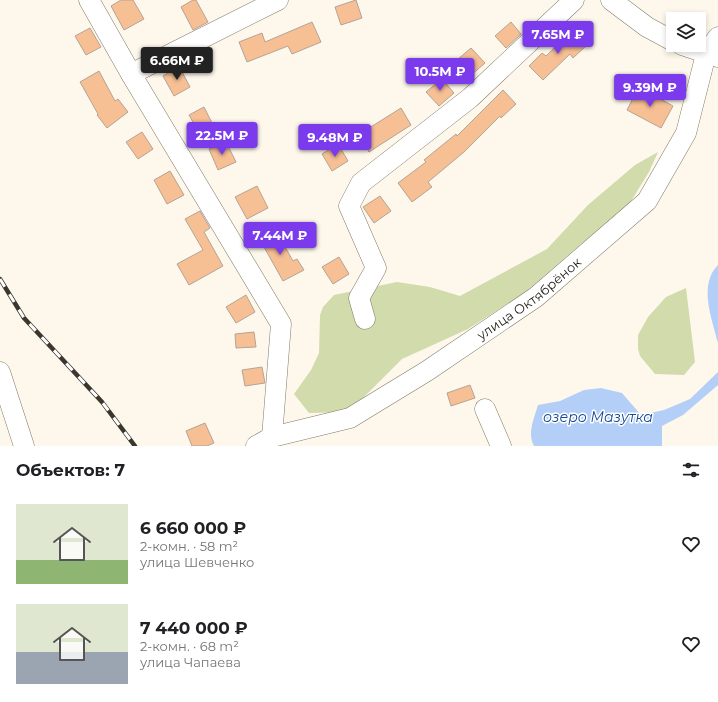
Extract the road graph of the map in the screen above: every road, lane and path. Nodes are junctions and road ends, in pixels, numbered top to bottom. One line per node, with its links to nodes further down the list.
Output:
1 (89, 0): 9 (street)
2 (278, 0): 9 (street)
3 (574, 0): 10 (street)
4 (611, 0): 5 (street)
5 (666, 37)
6 (718, 37): 8 (street, улица Октябрёнок)
7 (701, 52): 8 (street)
8 (712, 56): 13 (street, улица Октябрёнок)
9 (131, 74): 13 (street)
10 (365, 319)
11 (0, 372): 14 (street)
12 (485, 409): 15 (street)
13 (264, 441)
14 (24, 446)
15 (501, 446)

